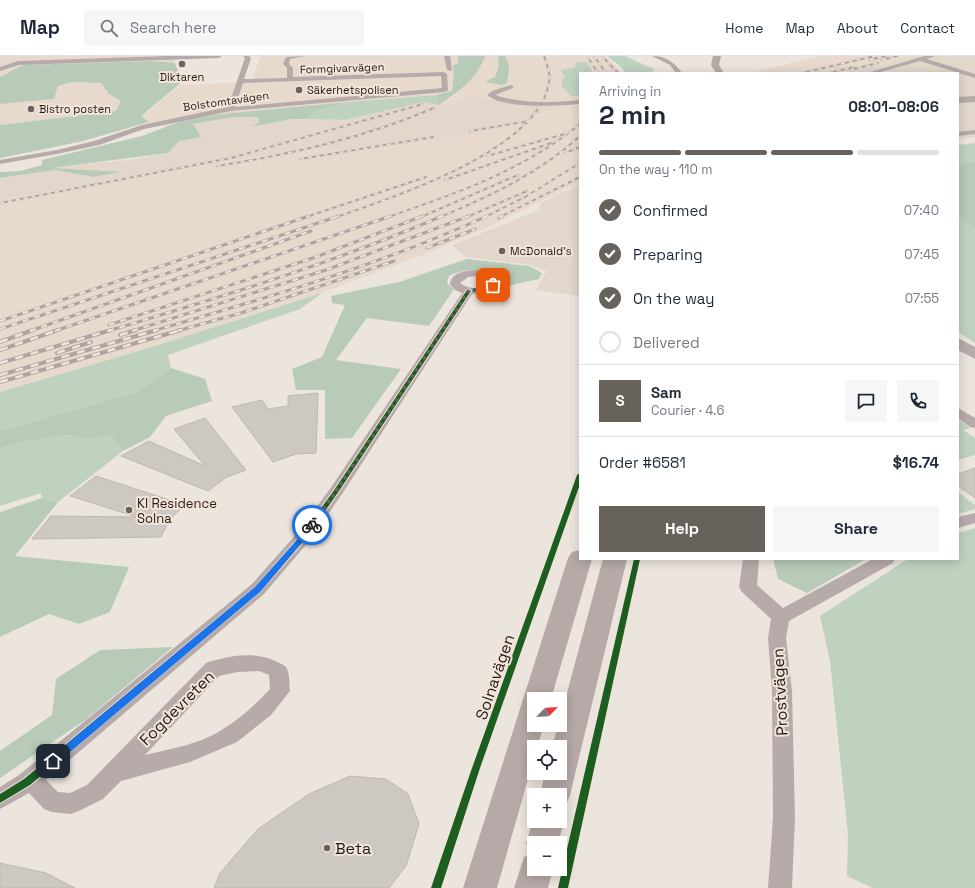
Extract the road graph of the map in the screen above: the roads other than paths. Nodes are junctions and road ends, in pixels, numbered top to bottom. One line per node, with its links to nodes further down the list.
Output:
1 (61, 56): 11 (street)
2 (219, 56): 9 (street)
3 (246, 56): 19 (street)
4 (303, 56): 18 (street)
5 (447, 56): 13 (street)
6 (655, 56): 14 (street)
7 (717, 56): 15 (main road)
8 (932, 56): 10 (street)
9 (179, 57): 11 (street)
10 (920, 59): 16 (street); 17 (street)
11 (54, 61): 12 (street)
12 (0, 69)
13 (447, 72): 18 (street, Formgivarvägen); 24 (street, Bolstomtavägen)
14 (678, 72)
15 (719, 72)
16 (874, 72)
17 (975, 76)
18 (290, 79): 19 (street, Formgivarvägen)
19 (241, 81): 24 (street)
20 (511, 87): 23 (street)
21 (975, 98): 22 (street)
22 (959, 100)
23 (579, 102)
24 (231, 109): 27 (street, Bolstomtavägen)
25 (975, 132): 26 (street)
26 (959, 134)
27 (0, 162)
28 (469, 290): 43 (street)
29 (959, 344): 30 (street)
30 (975, 354)
31 (959, 413): 32 (street)
32 (975, 424)
33 (975, 518): 34 (street)
34 (959, 522)
35 (579, 560): 40 (main road)
36 (615, 560): 44 (main road)
37 (751, 560): 39 (street)
38 (885, 560): 39 (street)
39 (781, 617): 49 (street, Prostvägen)
40 (539, 692)
41 (527, 732): 47 (main road)
42 (114, 773): 42 (street, Fogdevreten); 43 (street, Fogdevreten)
43 (27, 782): 45 (street)
44 (557, 788)
45 (0, 799)
46 (534, 876): 48 (main road)
47 (480, 888)
48 (531, 888)
49 (780, 888)

